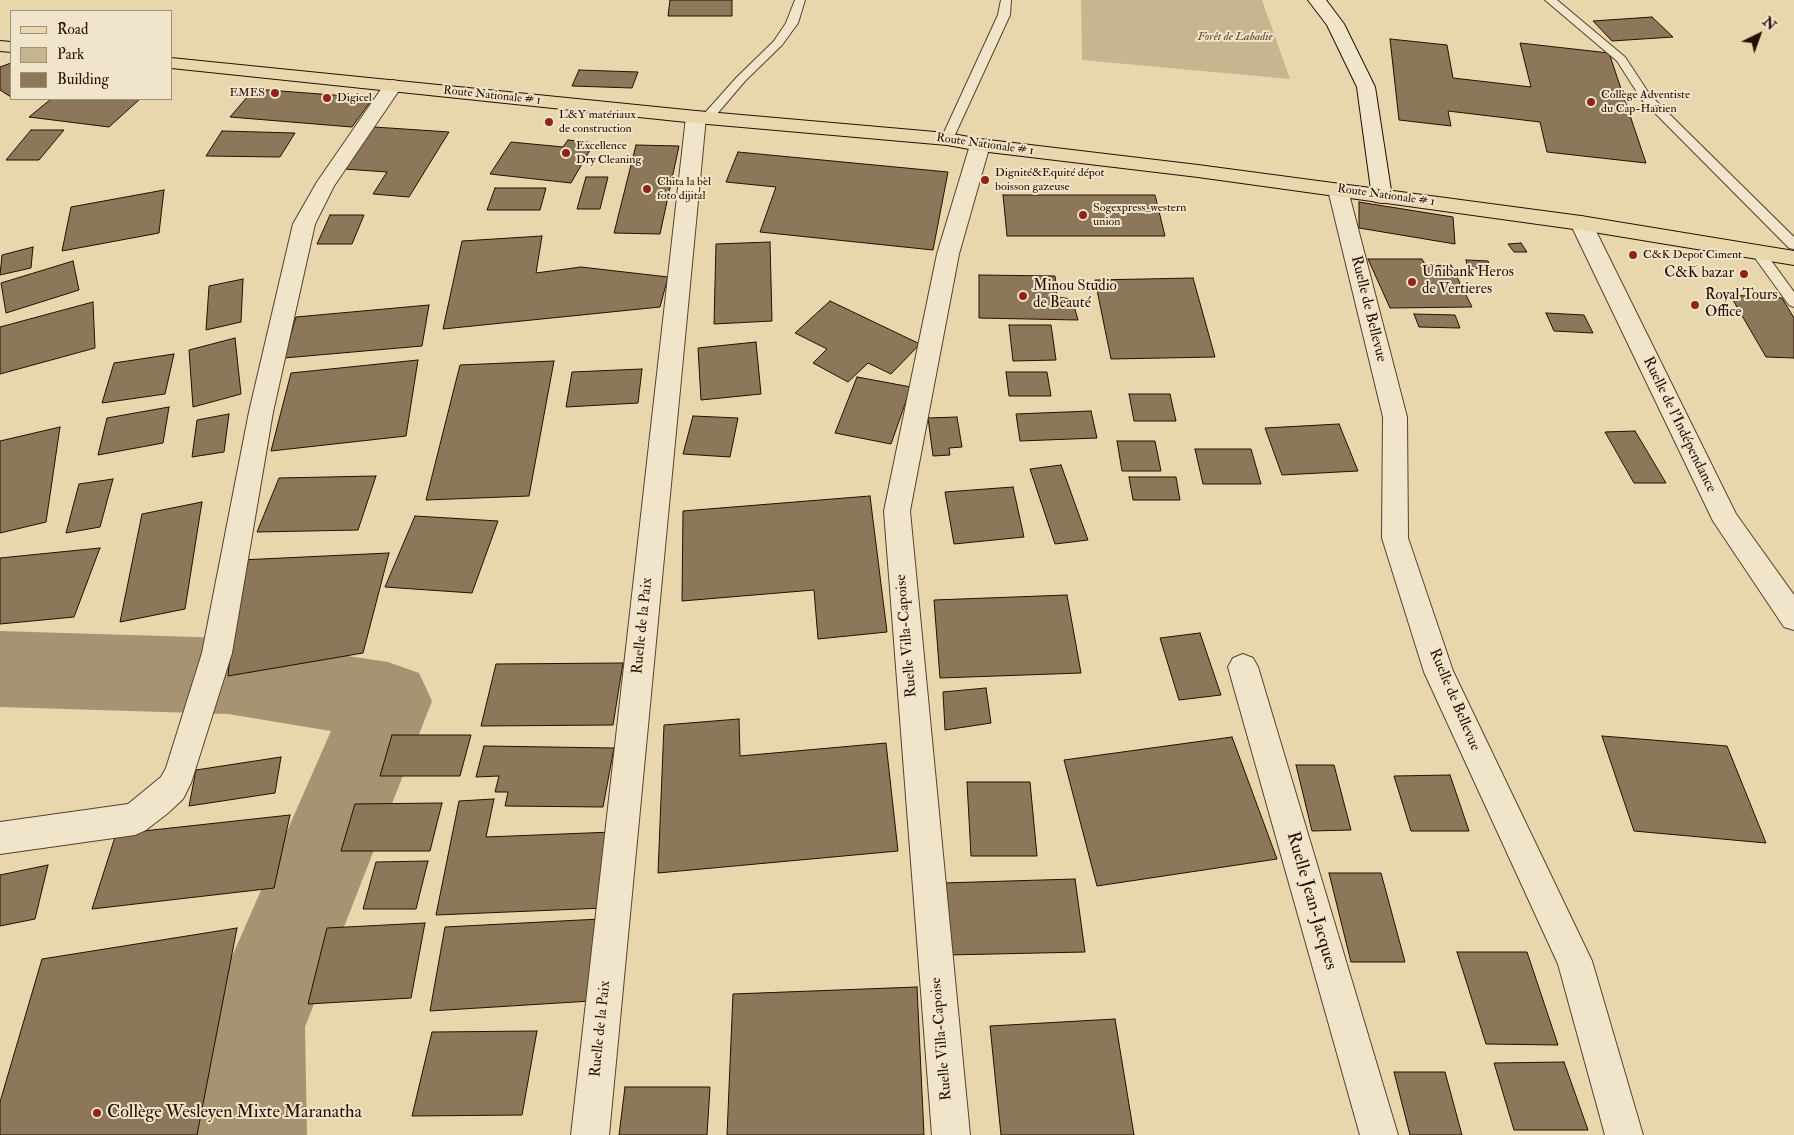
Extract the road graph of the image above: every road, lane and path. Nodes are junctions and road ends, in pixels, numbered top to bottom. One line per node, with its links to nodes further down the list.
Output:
1 (800, 0): 7 (lane)
2 (1006, 0): 8 (lane)
3 (1317, 0): 11 (street)
4 (1550, 0): 13 (lane)
5 (172, 63): 6 (main road, Route Nationale # 1)
6 (393, 86): 7 (main road, Route Nationale # 1); 19 (street)
7 (702, 117): 8 (main road, Route Nationale # 1); 20 (street, Ruelle de la Paix)
8 (947, 139): 9 (main road, Route Nationale # 1)
9 (980, 145): 10 (main road, Route Nationale # 1); 21 (street, Ruelle Villa-Capoise)
10 (1338, 190): 11 (main road, Route Nationale # 1); 23 (street, Ruelle de Bellevue)
11 (1382, 197): 12 (main road, Route Nationale # 1)
12 (1581, 223): 14 (main road, Route Nationale # 1); 17 (street, Ruelle de l'Indépendance)
13 (1794, 245)
14 (1756, 251): 15 (main road, Route Nationale # 1); 16 (lane)
15 (1794, 258)
16 (1794, 302)
17 (1794, 618)
18 (1243, 667): 22 (street, Ruelle Jean-Jacques)
19 (0, 838)
20 (590, 1135)
21 (950, 1135)
22 (1379, 1135)
23 (1624, 1135)

